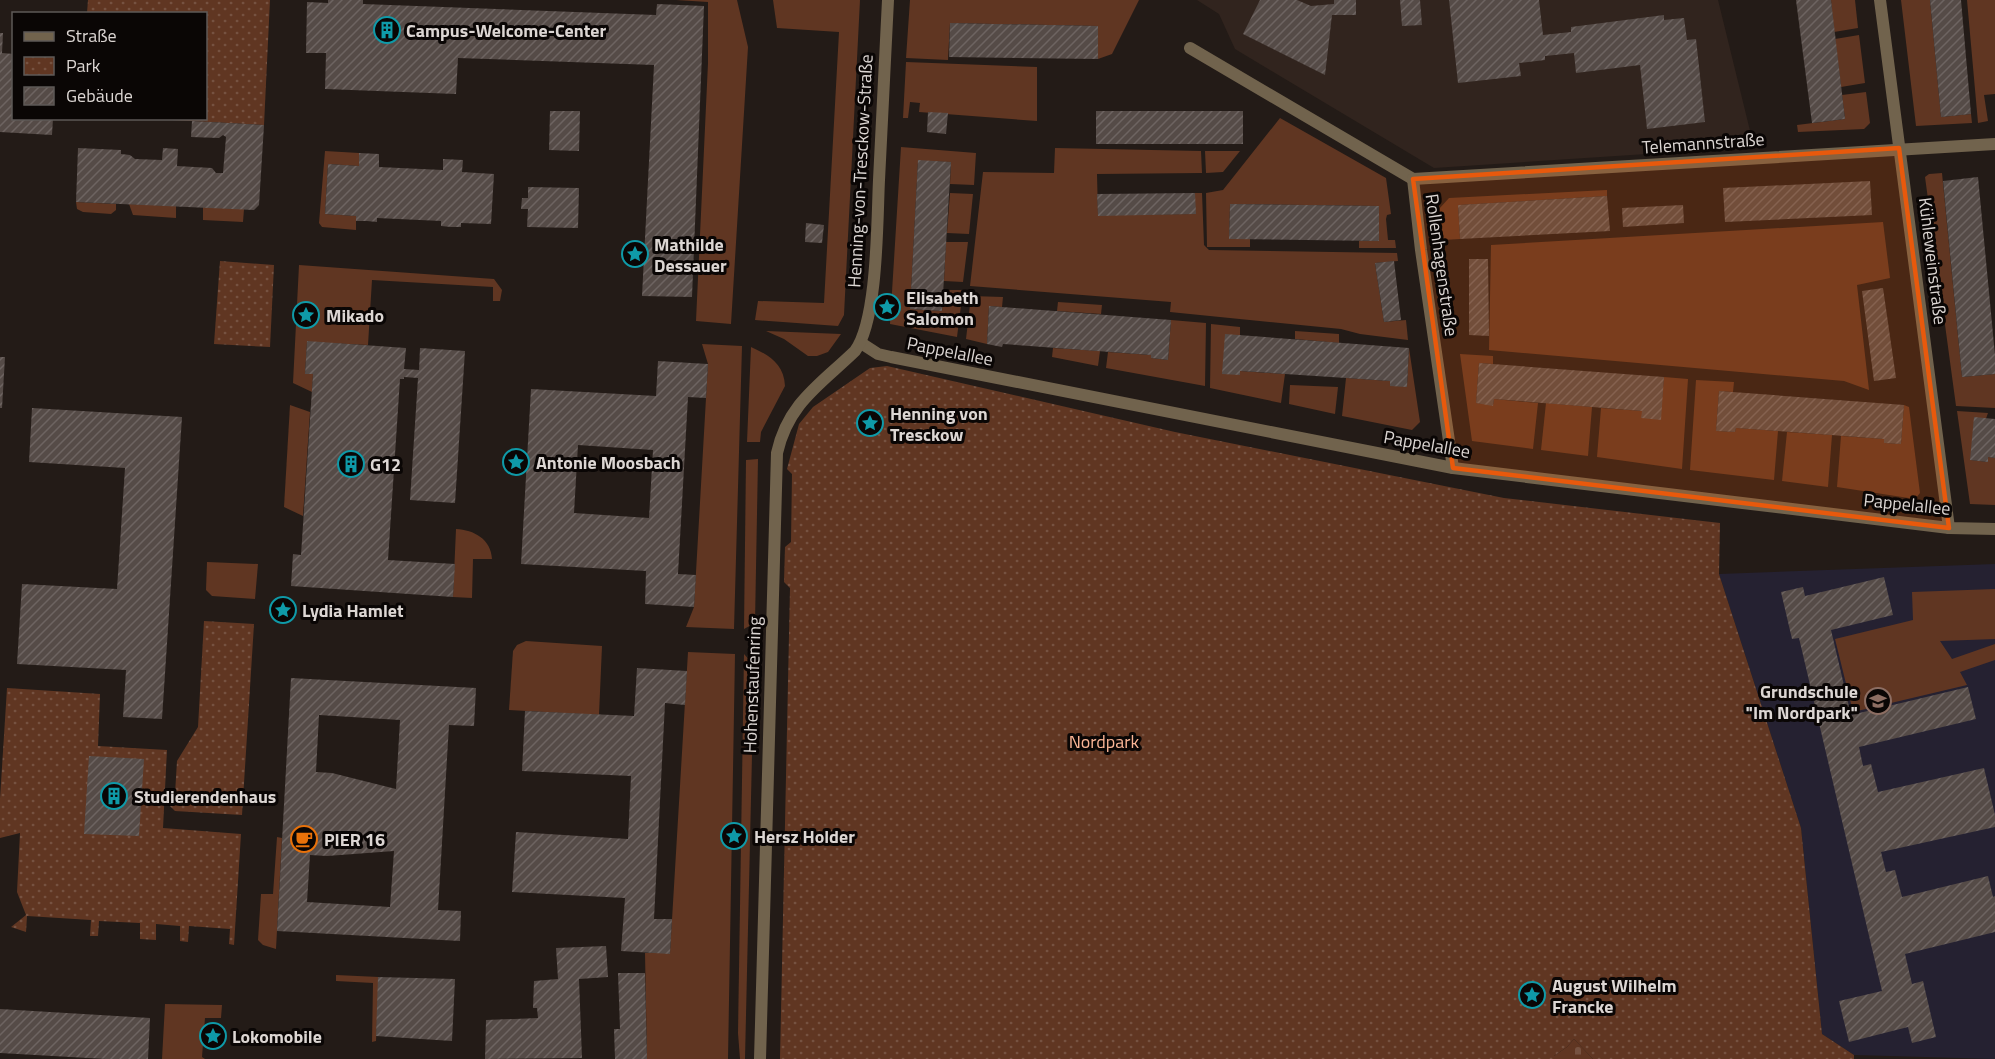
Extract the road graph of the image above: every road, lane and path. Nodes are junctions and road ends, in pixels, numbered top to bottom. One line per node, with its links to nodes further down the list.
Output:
1 (888, 0): 7 (street, Henning-von-Tresckow-Straße)
2 (1880, 0): 5 (street, Kühleweinstraße)
3 (1190, 48): 6 (street, Rollenhagenstraße)
4 (1995, 144): 5 (street, Telemannstraße)
5 (1899, 148): 6 (street, Telemannstraße); 9 (street, Kühleweinstraße)
6 (1413, 179): 8 (street, Rollenhagenstraße)
7 (861, 344): 8 (street, Pappelallee); 11 (street, Hohenstaufenring)
8 (1454, 468): 9 (street, Pappelallee)
9 (1949, 528): 10 (street, Pappelallee)
10 (1995, 529)
11 (760, 1059)

